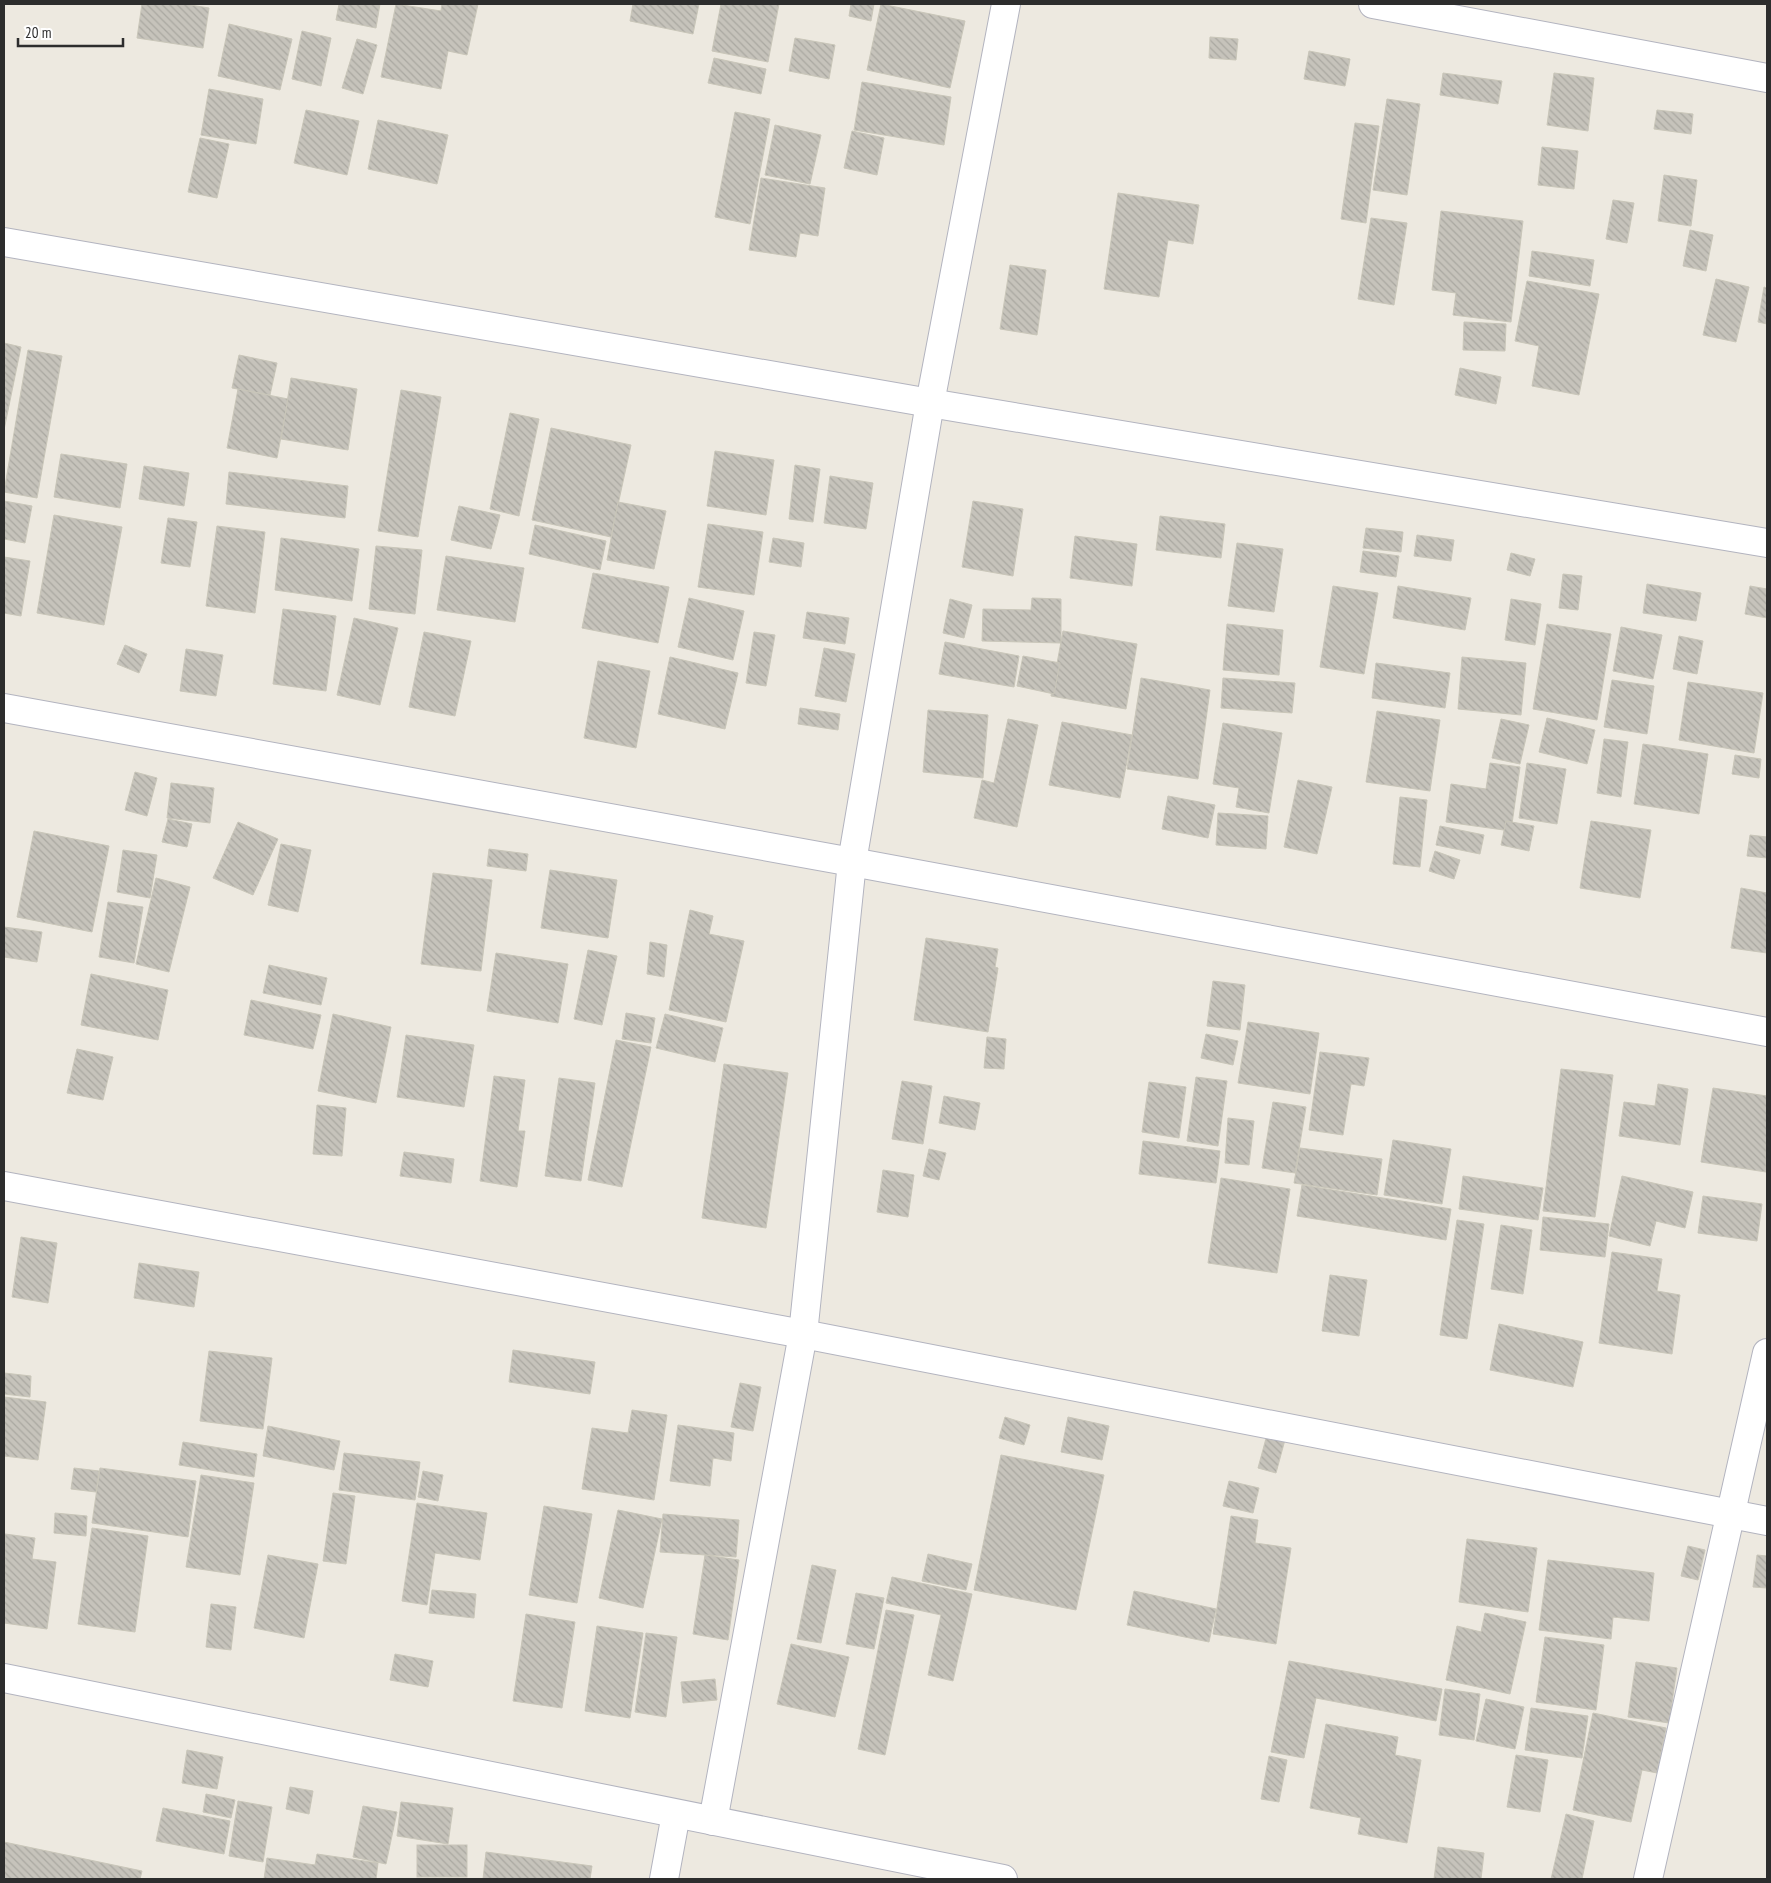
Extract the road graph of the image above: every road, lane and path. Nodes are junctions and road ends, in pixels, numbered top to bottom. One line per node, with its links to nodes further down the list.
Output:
1 (1006, 4): 5 (street)
2 (1373, 4): 3 (street)
3 (1767, 78)
4 (4, 242): 5 (street)
5 (930, 403): 6 (street); 8 (street)
6 (1767, 543)
7 (4, 708): 8 (street)
8 (852, 862): 9 (street); 11 (street)
9 (1767, 1032)
10 (4, 1186): 11 (street)
11 (803, 1334): 13 (street); 17 (street)
12 (1767, 1352): 13 (street)
13 (1732, 1513): 14 (street); 20 (street)
14 (1767, 1520)
15 (4, 1678): 16 (street)
16 (676, 1814): 17 (street); 18 (street)
17 (713, 1821): 19 (street)
18 (664, 1879)
19 (1003, 1879)
20 (1648, 1879)

